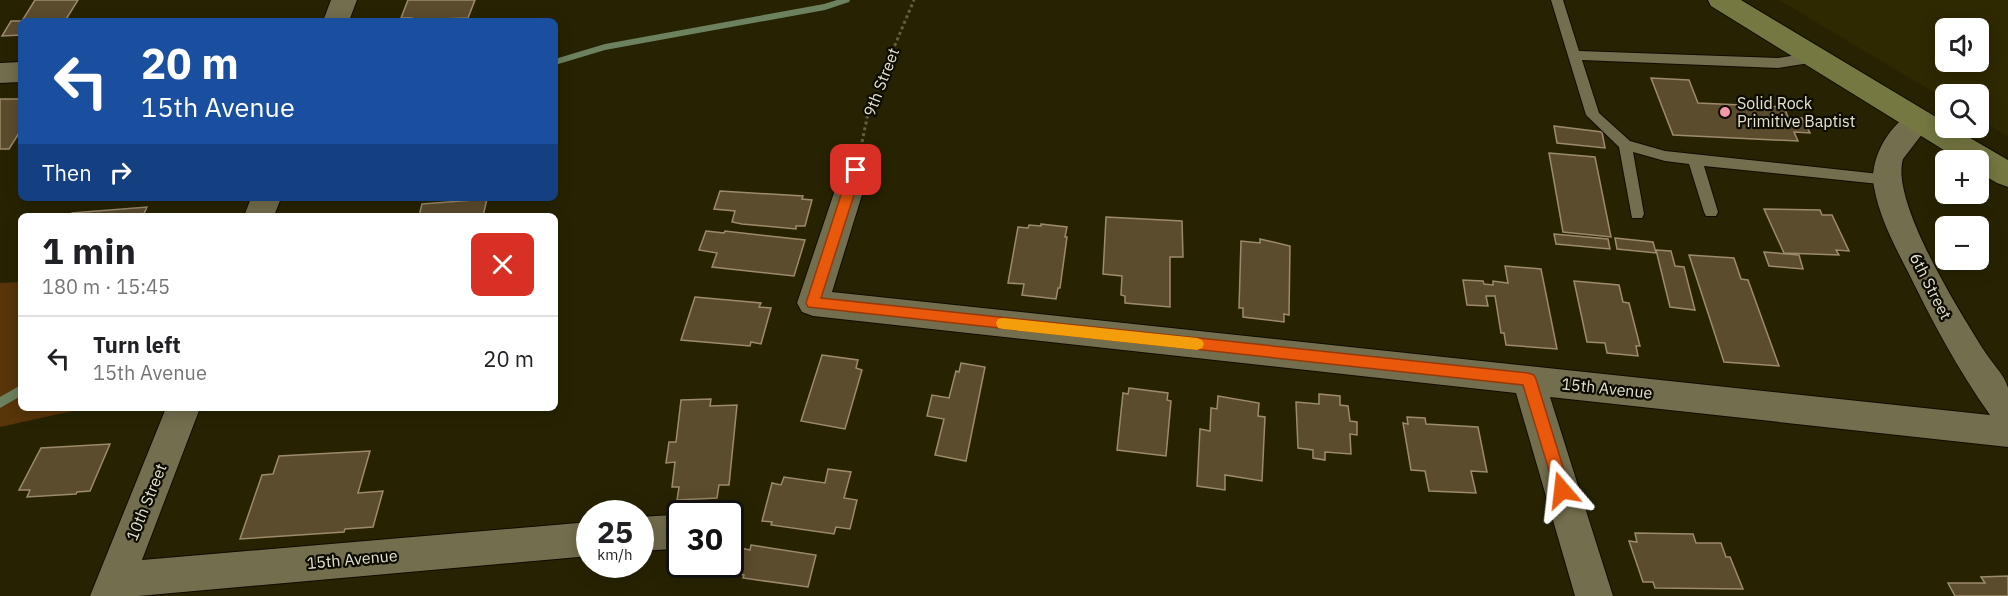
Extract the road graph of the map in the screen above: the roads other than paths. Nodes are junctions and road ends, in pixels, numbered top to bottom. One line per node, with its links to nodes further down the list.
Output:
1 (344, 0): 4 (street)
2 (1557, 0): 5 (lane)
3 (1721, 0): 6 (main road)
4 (337, 18)
5 (1574, 55): 6 (lane); 10 (lane)
6 (1816, 57): 9 (main road)
7 (18, 72): 8 (street)
8 (0, 73)
9 (1919, 120): 13 (main road); 14 (street, 6th Street)
10 (1625, 145): 11 (lane); 16 (lane)
11 (1695, 160): 14 (lane); 15 (lane)
12 (856, 170): 17 (street, 15th Avenue)
13 (2008, 175)
14 (1888, 180): 19 (street, 6th Street)
15 (1711, 212)
16 (1637, 214)
17 (1528, 379): 20 (street, 15th Avenue); 23 (street)
18 (182, 411): 22 (street, 10th Street)
19 (2008, 413)
20 (2008, 432)
21 (576, 540): 22 (street, 15th Avenue)
22 (112, 588)
23 (1594, 596)

